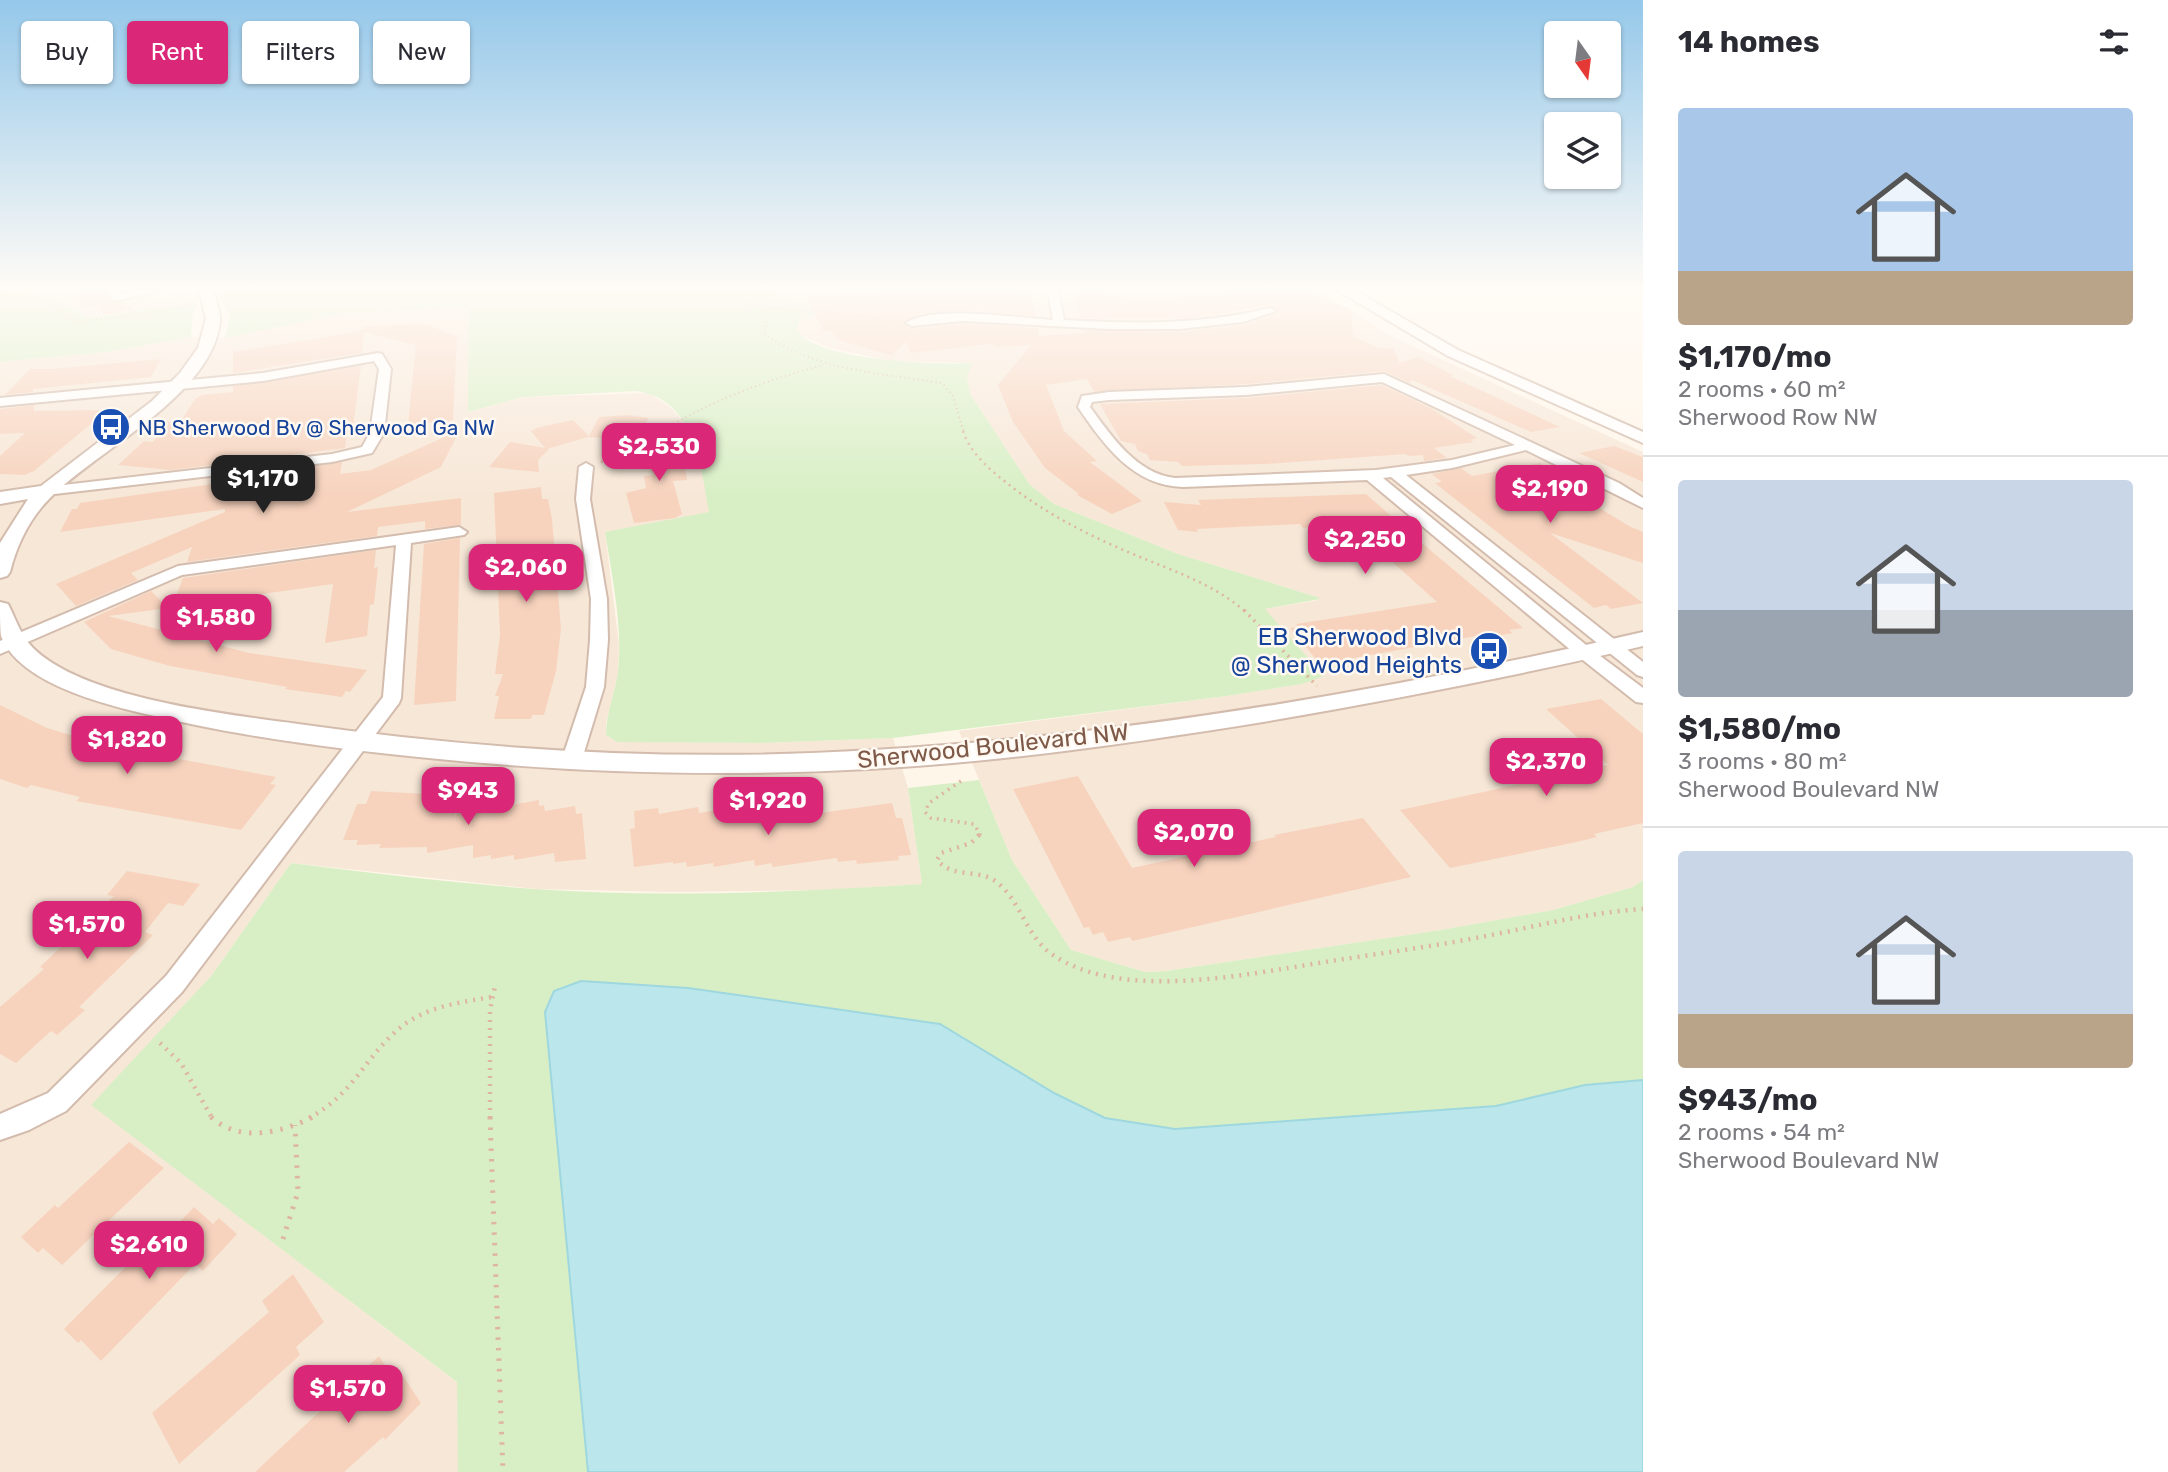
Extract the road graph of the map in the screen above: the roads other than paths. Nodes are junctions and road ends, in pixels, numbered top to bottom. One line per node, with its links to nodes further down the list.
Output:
1 (198, 359): 6 (street)
2 (368, 359): 6 (street)
3 (379, 359): 14 (street)
4 (1466, 359): 9 (street)
5 (1499, 359): 8 (street)
6 (177, 385): 7 (street); 14 (street)
7 (0, 402)
8 (1643, 422)
9 (1643, 438)
10 (1525, 446): 12 (street); 13 (street); 16 (street)
11 (586, 467): 28 (street)
12 (1393, 472): 13 (street); 23 (street)
13 (1370, 475): 24 (street)
14 (46, 491): 15 (street); 19 (street)
15 (0, 498)
16 (1643, 503)
17 (458, 531): 18 (street)
18 (404, 538): 22 (street); 27 (street)
19 (0, 572)
20 (0, 609): 22 (street, Sherwood Boulevard NW)
21 (1643, 639): 23 (street, Sherwood Boulevard NW)
22 (8, 645): 27 (street, Sherwood Boulevard NW)
23 (1610, 647): 24 (street, Sherwood Boulevard NW); 25 (street)
24 (1585, 653): 26 (street); 28 (street, Sherwood Boulevard NW)
25 (1643, 671)
26 (1643, 696)
27 (359, 743): 28 (street, Sherwood Boulevard NW); 29 (street)
28 (572, 759)
29 (0, 1127)

